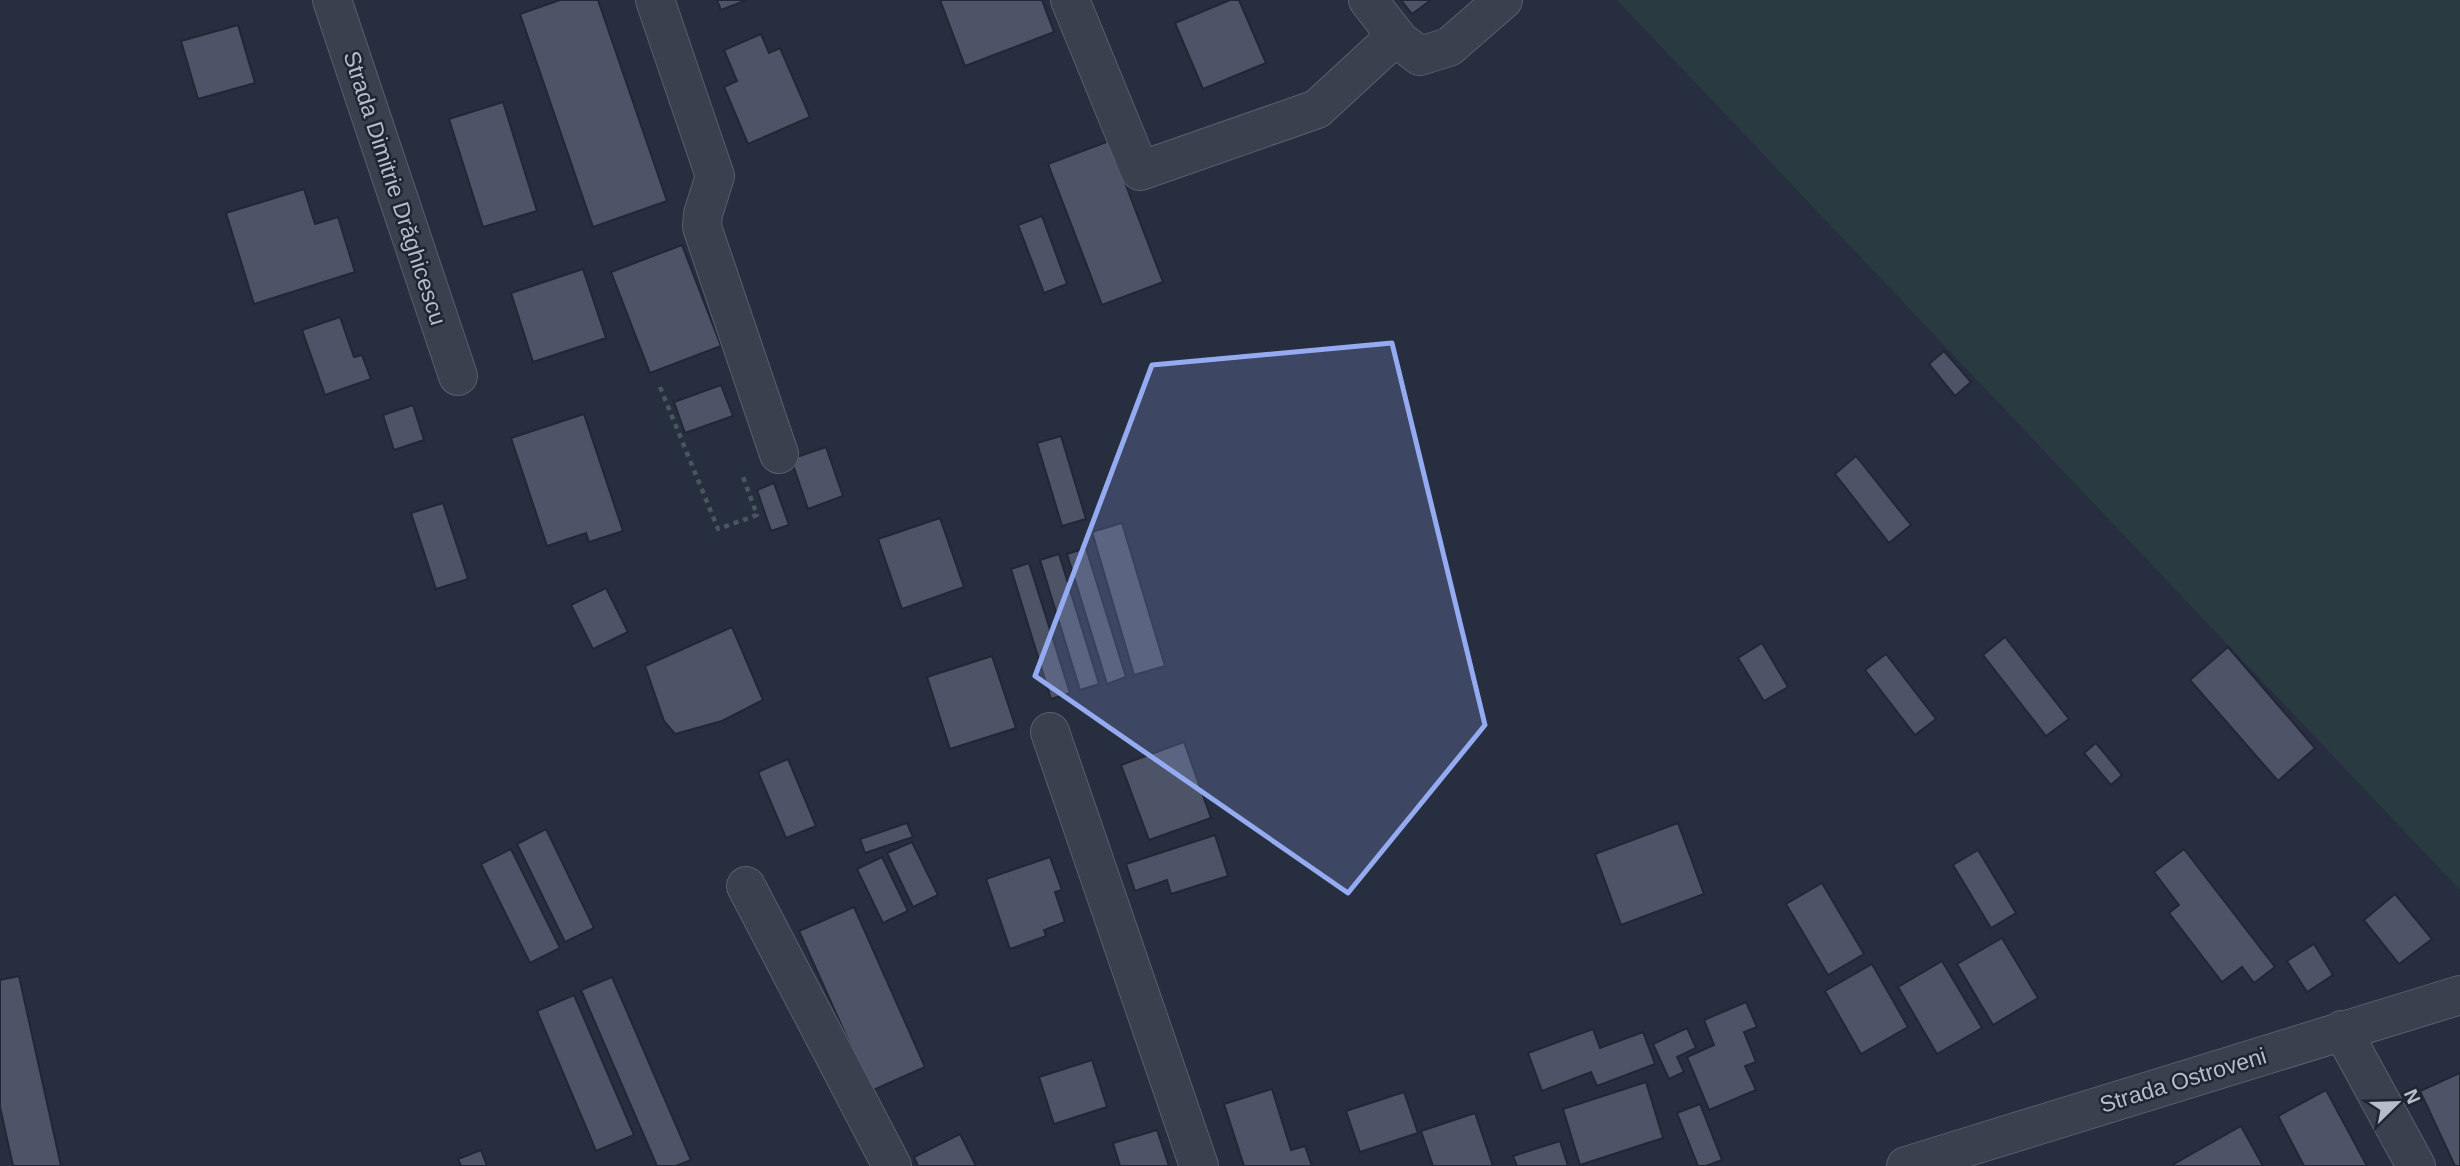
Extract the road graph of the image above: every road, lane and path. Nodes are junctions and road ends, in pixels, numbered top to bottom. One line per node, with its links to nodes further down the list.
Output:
1 (332, 0): 7 (street, Strada Dimitrie Drăghicescu)
2 (655, 0): 9 (street)
3 (1070, 0): 6 (street)
4 (1367, 0): 6 (street)
5 (1503, 0): 6 (street)
6 (1396, 36)
7 (458, 376)
8 (660, 387): 10 (path)
9 (779, 454)
10 (741, 470)
11 (1050, 732): 16 (street)
12 (746, 886): 15 (street)
13 (2460, 995): 14 (street, Strada Ostroveni)
14 (2342, 1030): 17 (street, Strada Ostroveni); 18 (street)
15 (892, 1166)
16 (1199, 1166)
17 (1906, 1166)
18 (2416, 1166)

